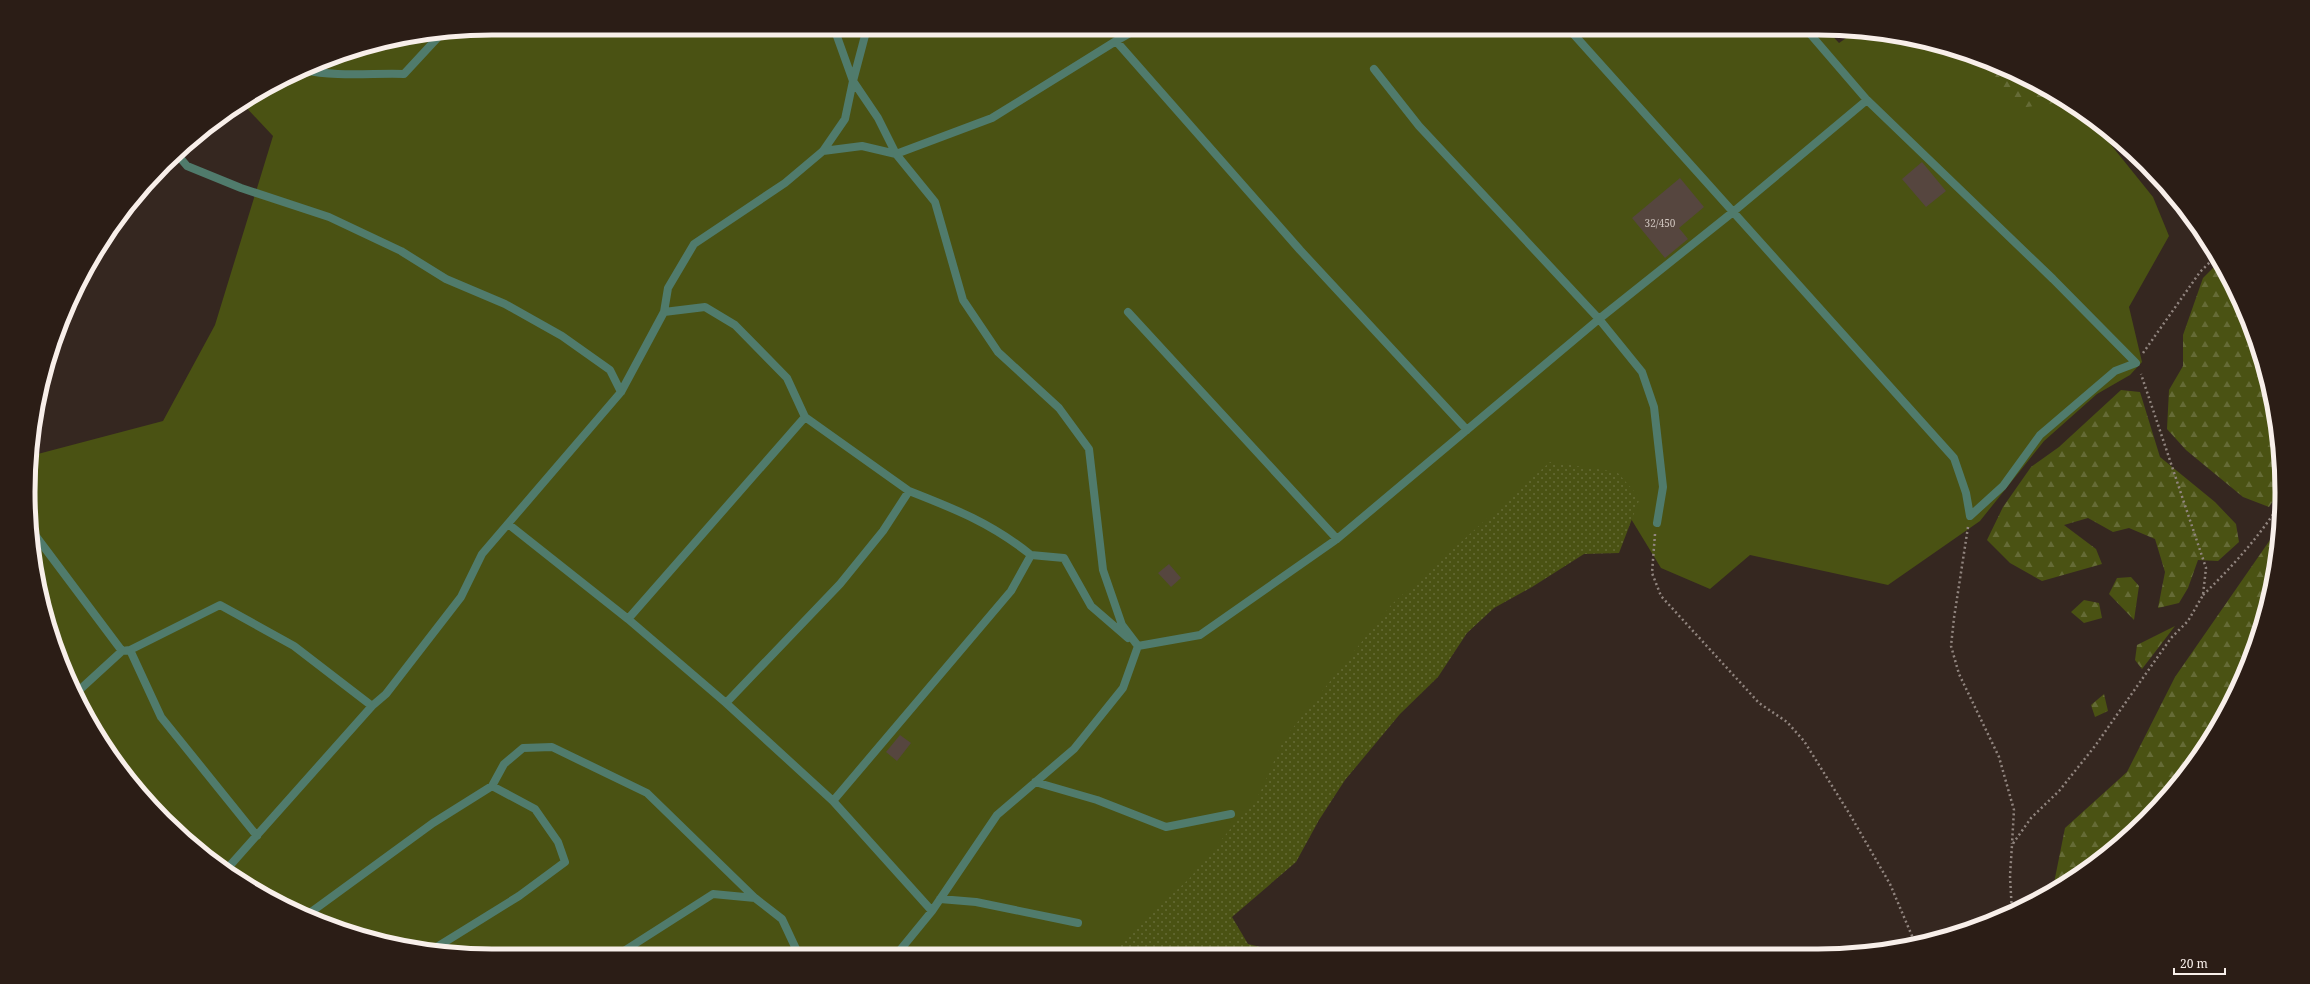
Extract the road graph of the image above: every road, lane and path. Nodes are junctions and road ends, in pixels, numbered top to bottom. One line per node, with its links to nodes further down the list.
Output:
1 (837, 35): 10 (lane)
2 (865, 35): 10 (lane)
3 (1126, 35): 7 (lane)
4 (1574, 35): 15 (lane)
5 (1811, 35): 11 (lane)
6 (437, 39): 9 (lane)
7 (1116, 41): 13 (lane); 23 (lane)
8 (1374, 69): 19 (lane)
9 (313, 72)
10 (854, 81): 12 (lane); 13 (lane)
11 (1867, 100): 15 (lane); 20 (lane)
12 (822, 151): 13 (lane); 17 (lane)
13 (896, 154): 34 (lane)
14 (180, 158): 21 (lane)
15 (1733, 212): 19 (lane); 26 (lane)
16 (2212, 260): 20 (path)
17 (664, 312): 21 (lane); 22 (lane)
18 (1128, 312): 30 (lane)
19 (1599, 319): 23 (lane); 27 (lane)
20 (2136, 363): 26 (lane); 32 (path)
21 (621, 392): 28 (lane)
22 (806, 418): 24 (lane); 33 (lane)
23 (1467, 430): 30 (lane)
24 (908, 491): 31 (lane); 37 (lane)
25 (2274, 513): 32 (path)
26 (1970, 516): 44 (path)
27 (1656, 523): 52 (path)
28 (508, 524): 33 (lane); 38 (lane)
29 (38, 538): 35 (lane)
30 (1337, 539): 34 (lane)
31 (1031, 554): 34 (lane); 41 (lane)
32 (2203, 595): 44 (path)
33 (628, 619): 37 (lane)
34 (1138, 646): 39 (lane)
35 (126, 651): 36 (lane); 38 (lane); 43 (lane)
36 (80, 690)
37 (726, 703): 41 (lane)
38 (372, 706): 43 (lane)
39 (1035, 782): 42 (lane); 47 (lane)
40 (492, 786): 46 (lane); 50 (lane); 53 (lane)
41 (833, 801): 49 (lane)
42 (1232, 814)
43 (257, 836): 45 (lane)
44 (2012, 845): 48 (path)
45 (230, 866)
46 (755, 898): 54 (lane); 55 (lane)
47 (940, 899): 49 (lane); 51 (lane)
48 (2012, 906)
49 (932, 911): 56 (lane)
50 (312, 912)
51 (1078, 923)
52 (1913, 939)
53 (439, 946)
54 (627, 949)
55 (792, 949)
56 (901, 949)

